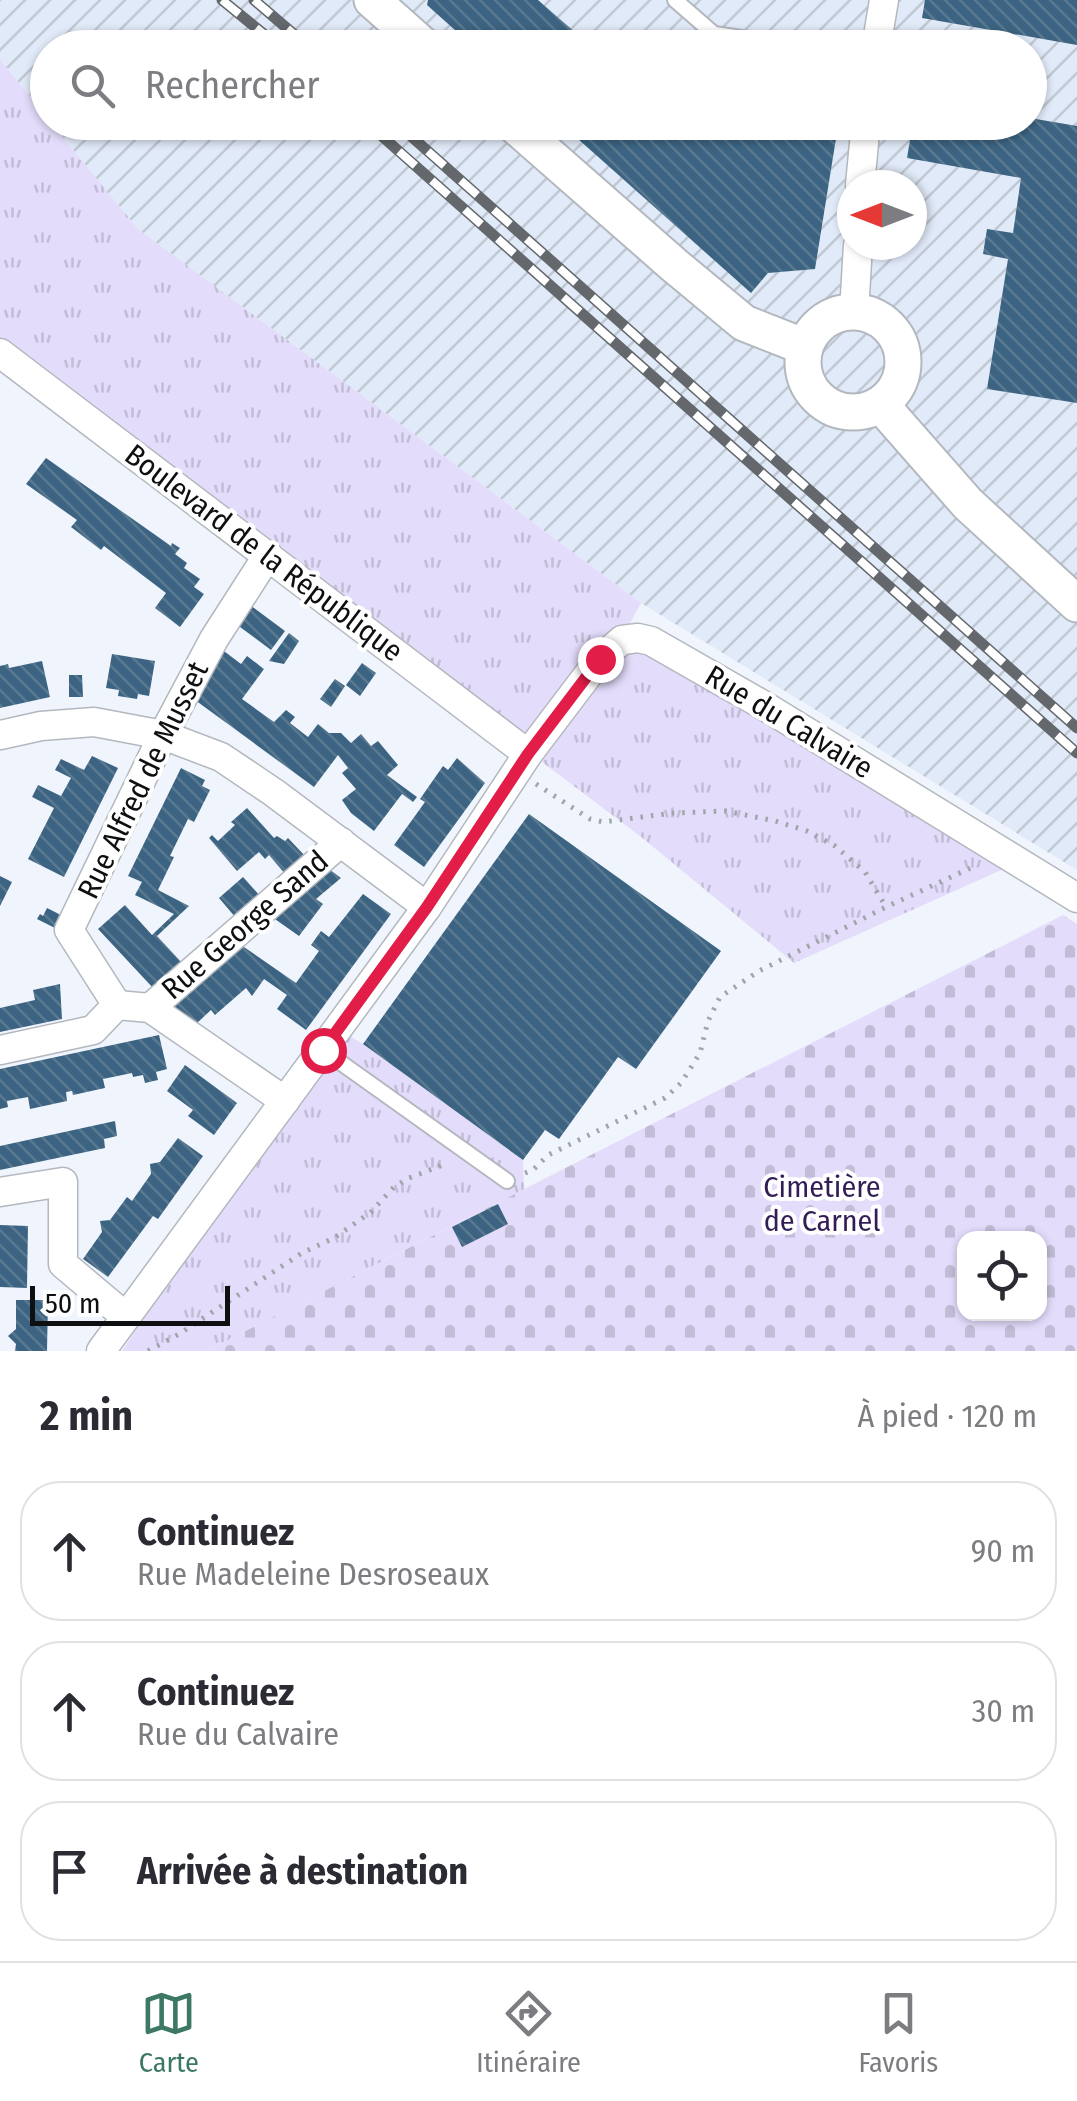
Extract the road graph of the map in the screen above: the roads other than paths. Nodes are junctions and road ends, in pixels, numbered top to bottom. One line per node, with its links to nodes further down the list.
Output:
1 (372, 0): 4 (street)
2 (676, 0): 5 (lane)
3 (884, 0): 6 (street)
4 (406, 30)
5 (710, 30)
6 (879, 30)
7 (531, 140): 12 (street)
8 (864, 140): 9 (street)
9 (861, 170)
10 (857, 260): 11 (street)
11 (854, 312): 12 (street); 14 (street)
12 (805, 346): 14 (street)
13 (0, 353): 15 (street, Boulevard de la République)
14 (881, 405): 16 (street)
15 (268, 555): 18 (street, Rue Alfred de Musset); 19 (street, Boulevard de la République)
16 (1077, 604)
17 (0, 734): 18 (street)
18 (163, 735): 20 (street); 23 (street, Rue Alfred de Musset)
19 (523, 762): 21 (street, Rue du Calvaire); 22 (street, Rue du Calvaire)
20 (340, 842): 22 (street); 24 (street, Rue George Sand)
21 (1077, 898)
22 (427, 907): 26 (street, Rue du Calvaire)
23 (118, 1005): 24 (street); 25 (street)
24 (150, 1008): 27 (street)
25 (0, 1050)
26 (323, 1050): 27 (street, Rue du Calvaire); 28 (lane)
27 (285, 1101): 30 (street, Rue du Calvaire)
28 (507, 1181)
29 (0, 1192): 30 (street)
30 (126, 1317): 31 (street, Rue du Calvaire)
31 (101, 1351)

